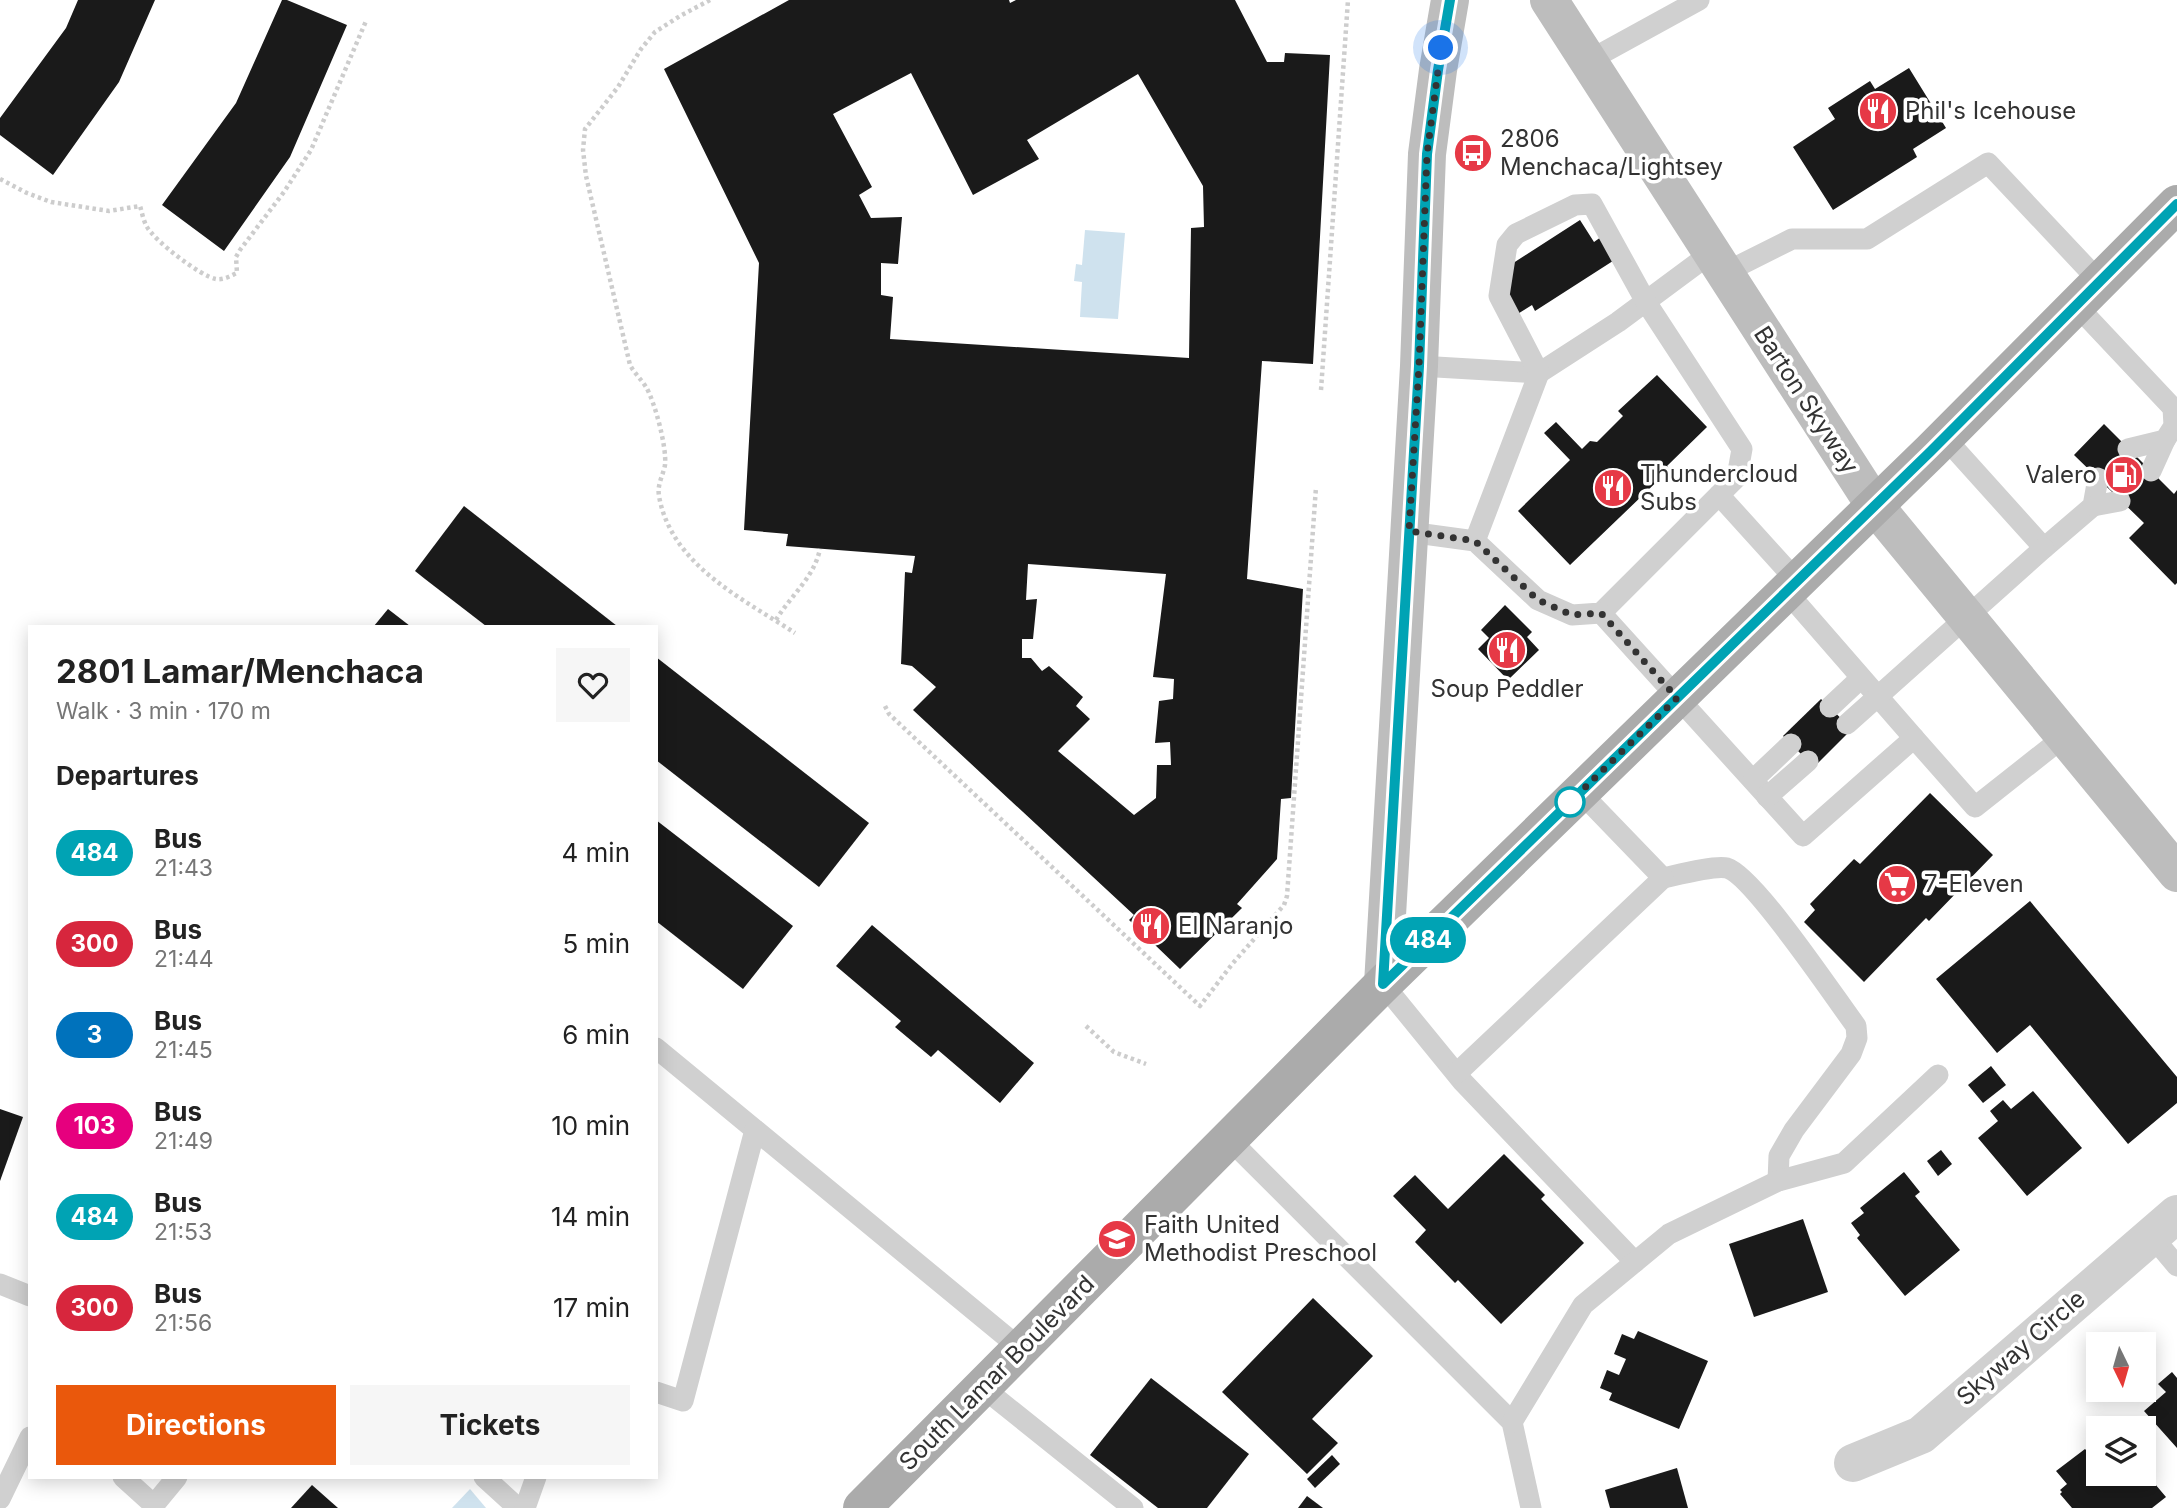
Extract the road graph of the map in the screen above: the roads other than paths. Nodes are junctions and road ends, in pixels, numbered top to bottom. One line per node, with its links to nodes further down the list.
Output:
1 (1450, 0): 9 (main road)
2 (1549, 0): 4 (main road, Barton Skyway)
3 (1699, 0): 4 (lane)
4 (1588, 61): 6 (main road, Barton Skyway)
5 (2177, 204): 7 (main road, South Lamar Boulevard)
6 (1718, 263): 7 (lane); 8 (lane); 18 (main road, Barton Skyway)
7 (2088, 293): 11 (main road, South Lamar Boulevard); 12 (lane)
8 (1646, 302): 10 (lane); 10 (lane); 16 (lane)
9 (1419, 366): 10 (lane); 20 (main road)
10 (1539, 373): 21 (lane)
11 (1944, 437): 18 (main road, South Lamar Boulevard); 22 (lane)
12 (2165, 440): 13 (lane); 14 (lane)
13 (2128, 449)
14 (2151, 471)
15 (2098, 478): 19 (lane)
16 (1719, 495): 23 (lane); 24 (lane)
17 (2120, 501): 19 (lane)
18 (1875, 506): 23 (main road, South Lamar Boulevard); 25 (main road, Barton Skyway)
19 (2093, 506): 22 (lane)
20 (1409, 531): 21 (lane); 40 (main road)
21 (1475, 541): 24 (lane)
22 (2044, 548): 25 (lane)
23 (1792, 587): 26 (lane); 28 (main road, South Lamar Boulevard)
24 (1601, 613): 28 (lane)
25 (1967, 618): 27 (lane); 31 (main road, Barton Skyway)
26 (1861, 678): 27 (lane); 29 (lane)
27 (1877, 696): 30 (lane); 32 (lane)
28 (1677, 698): 35 (lane); 36 (main road, South Lamar Boulevard)
29 (1830, 707)
30 (1847, 724)
31 (2065, 736): 32 (lane); 38 (main road, Barton Skyway)
32 (1914, 738): 37 (lane)
33 (1791, 744): 35 (lane)
34 (1808, 761): 37 (lane)
35 (1753, 780): 37 (lane)
36 (1580, 792): 39 (lane); 40 (main road, South Lamar Boulevard)
37 (1768, 797)
38 (2177, 873)
39 (1663, 878): 42 (lane); 46 (lane)
40 (1383, 984): 42 (lane); 45 (main road, South Lamar Boulevard)
41 (658, 1050): 44 (lane)
42 (1457, 1073): 48 (lane)
43 (1938, 1074): 46 (lane)
44 (755, 1130): 52 (lane); 54 (lane)
45 (1230, 1140): 52 (main road, South Lamar Boulevard); 55 (lane)
46 (1778, 1181): 48 (lane)
47 (2164, 1224): 49 (lane); 57 (street, Skyway Circle)
48 (1635, 1262): 55 (lane)
49 (2177, 1266)
50 (0, 1283): 51 (lane)
51 (28, 1295)
52 (1021, 1349): 53 (main road, South Lamar Boulevard)
53 (982, 1387): 66 (main road, South Lamar Boulevard); 67 (lane)
54 (658, 1393)
55 (1512, 1422): 68 (lane)
56 (28, 1441): 62 (lane)
57 (1853, 1463)
58 (125, 1479): 63 (lane)
59 (175, 1479): 63 (lane)
60 (486, 1479): 64 (lane)
61 (535, 1479): 65 (lane)
62 (0, 1499)
63 (153, 1507)
64 (518, 1508)
65 (525, 1508)
66 (862, 1508)
67 (1132, 1508)
68 (1531, 1508)

